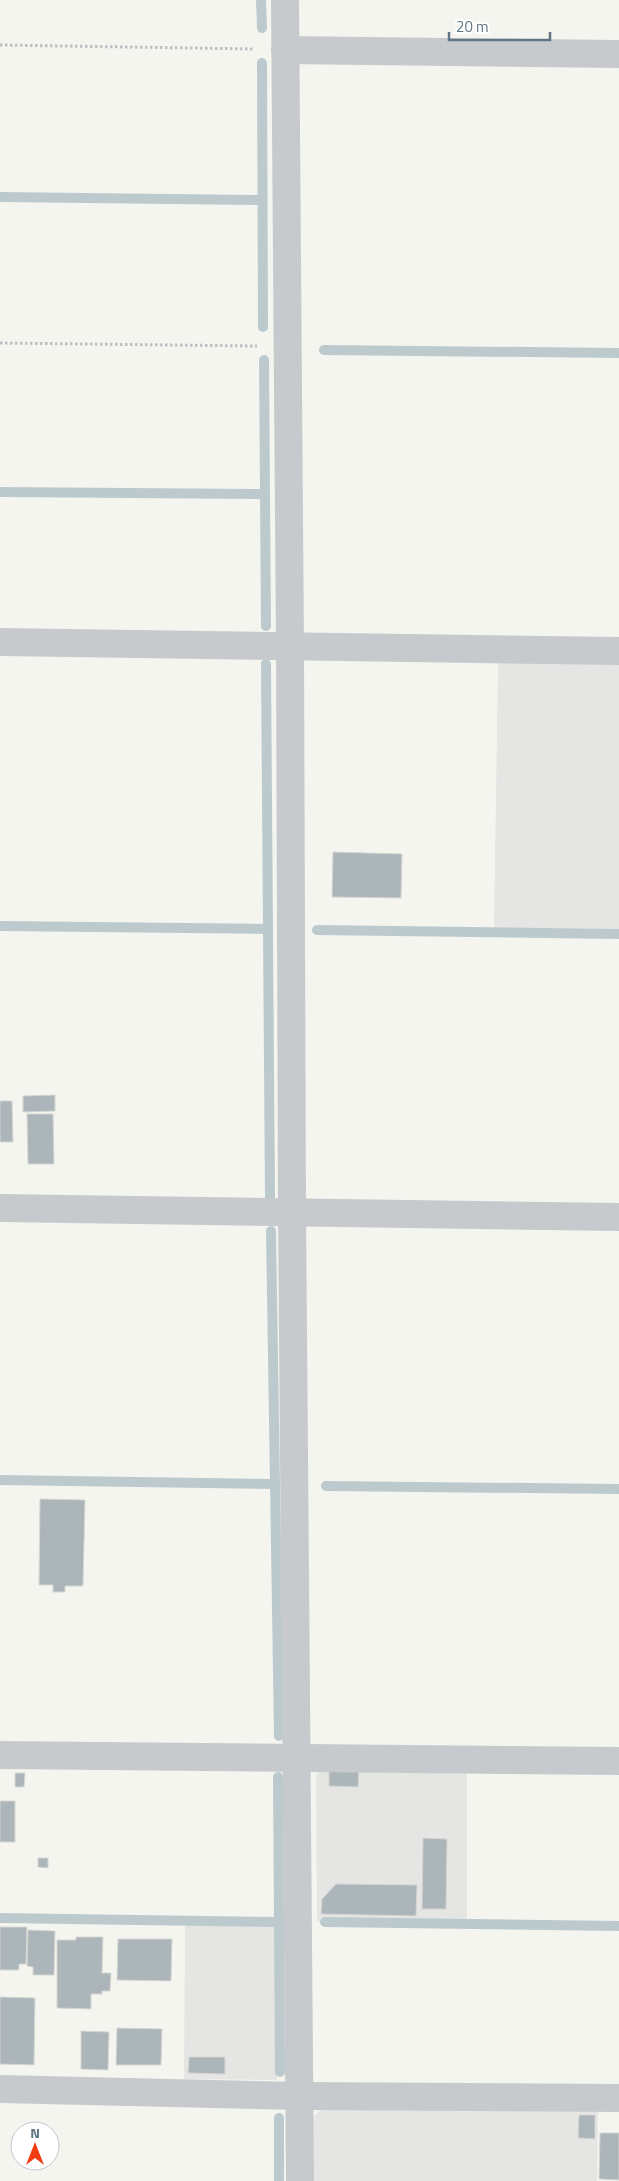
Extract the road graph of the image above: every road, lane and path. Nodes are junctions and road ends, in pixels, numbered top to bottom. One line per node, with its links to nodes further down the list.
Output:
1 (285, 0): 3 (street)
2 (0, 45): 3 (path)
3 (285, 50): 4 (street); 6 (street)
4 (619, 54)
5 (0, 343): 6 (path)
6 (287, 346): 8 (street)
7 (0, 642): 8 (street)
8 (290, 646): 9 (street); 11 (street)
9 (619, 651)
10 (0, 1208): 11 (street)
11 (292, 1212): 12 (street); 14 (street)
12 (619, 1217)
13 (0, 1755): 14 (street)
14 (297, 1758): 15 (street); 17 (street)
15 (619, 1761)
16 (0, 2089): 17 (street)
17 (300, 2096): 18 (street); 19 (street)
18 (619, 2098)
19 (300, 2181)

